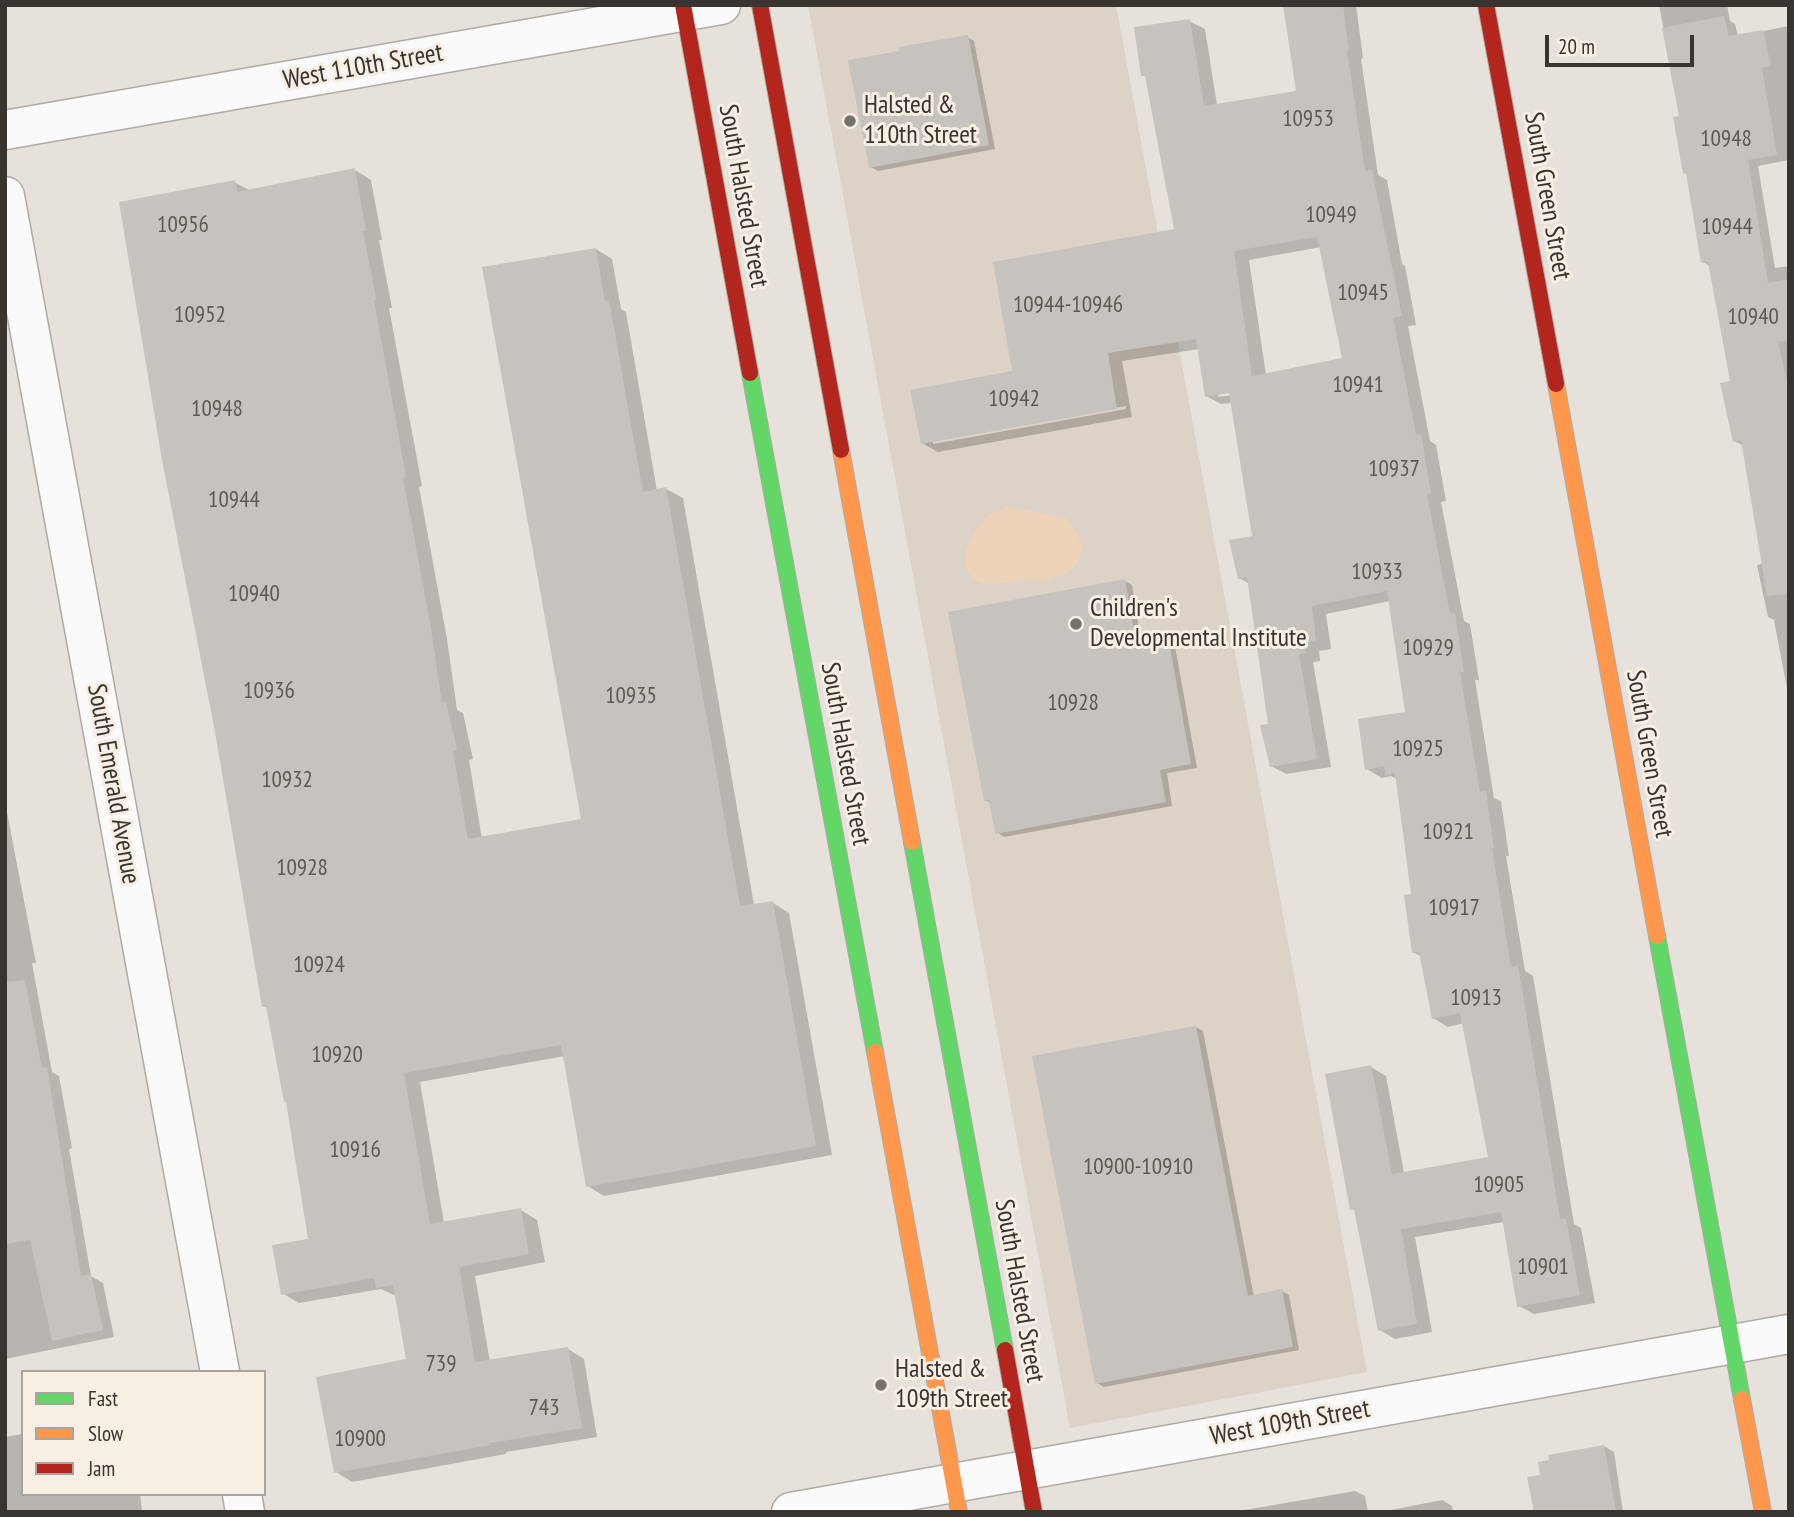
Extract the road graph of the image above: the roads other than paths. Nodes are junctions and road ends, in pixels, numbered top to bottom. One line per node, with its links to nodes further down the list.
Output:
1 (721, 5): 4 (street, West 110th Street)
2 (760, 5): 10 (main road, South Halsted Street)
3 (1486, 5): 8 (main road, South Green Street)
4 (683, 8): 5 (street, West 110th Street); 11 (main road, South Halsted Street)
5 (5, 130)
6 (5, 197): 9 (street, South Emerald Avenue)
7 (1789, 1334): 8 (street, West 109th Street)
8 (1732, 1344): 10 (street, West 109th Street); 14 (main road, South Green Street)
9 (220, 1370)
10 (1027, 1470): 11 (street, West 109th Street); 13 (main road, South Halsted Street)
11 (956, 1498): 12 (street, West 109th Street)
12 (791, 1512)
13 (1034, 1512)
14 (1763, 1512)

